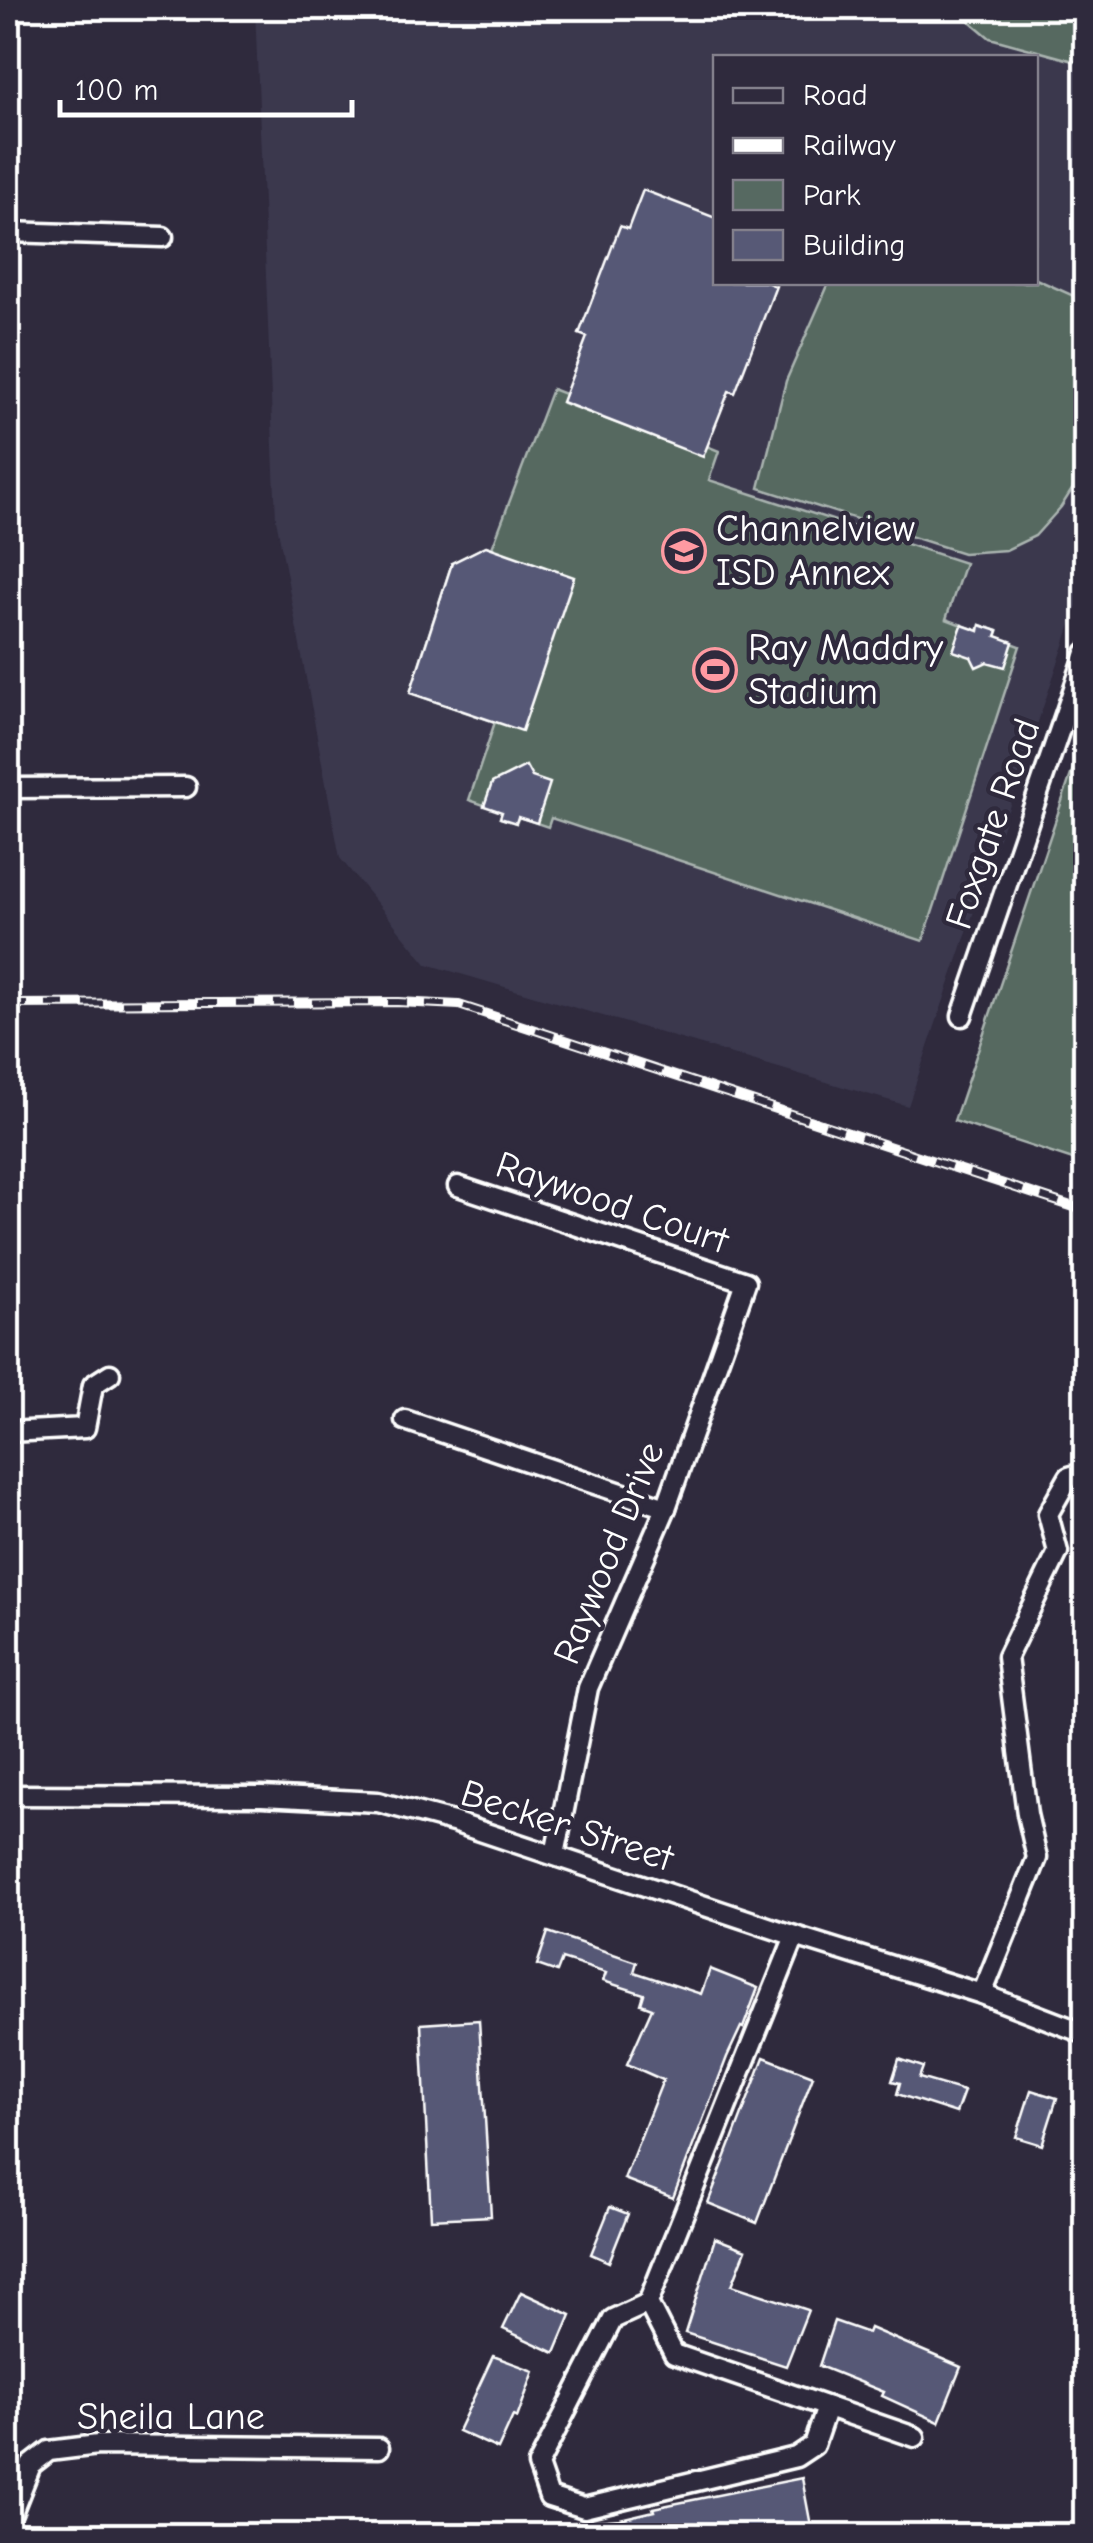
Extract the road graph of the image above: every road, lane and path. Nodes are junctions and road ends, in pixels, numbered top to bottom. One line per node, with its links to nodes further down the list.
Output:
1 (8, 232): 2 (street)
2 (163, 236)
3 (1086, 654): 6 (street, Foxgate Road)
4 (186, 787): 5 (street)
5 (8, 788)
6 (962, 1016)
7 (458, 1186): 8 (street, Raywood Court)
8 (746, 1282): 13 (street, Raywood Drive)
9 (110, 1374): 11 (street)
10 (406, 1420): 13 (street)
11 (8, 1432)
12 (1086, 1472): 17 (street)
13 (666, 1508): 15 (street, Raywood Drive)
14 (8, 1795): 15 (street, Becker Street)
15 (555, 1855): 16 (street, Becker Street)
16 (795, 1936): 17 (street, Becker Street); 19 (street)
17 (982, 1994): 18 (street, Becker Street)
18 (1086, 2034)
19 (648, 2303): 20 (street); 20 (street)
20 (827, 2407): 21 (street)
21 (915, 2437)
22 (379, 2448): 23 (street, Sheila Lane)
23 (8, 2523)

